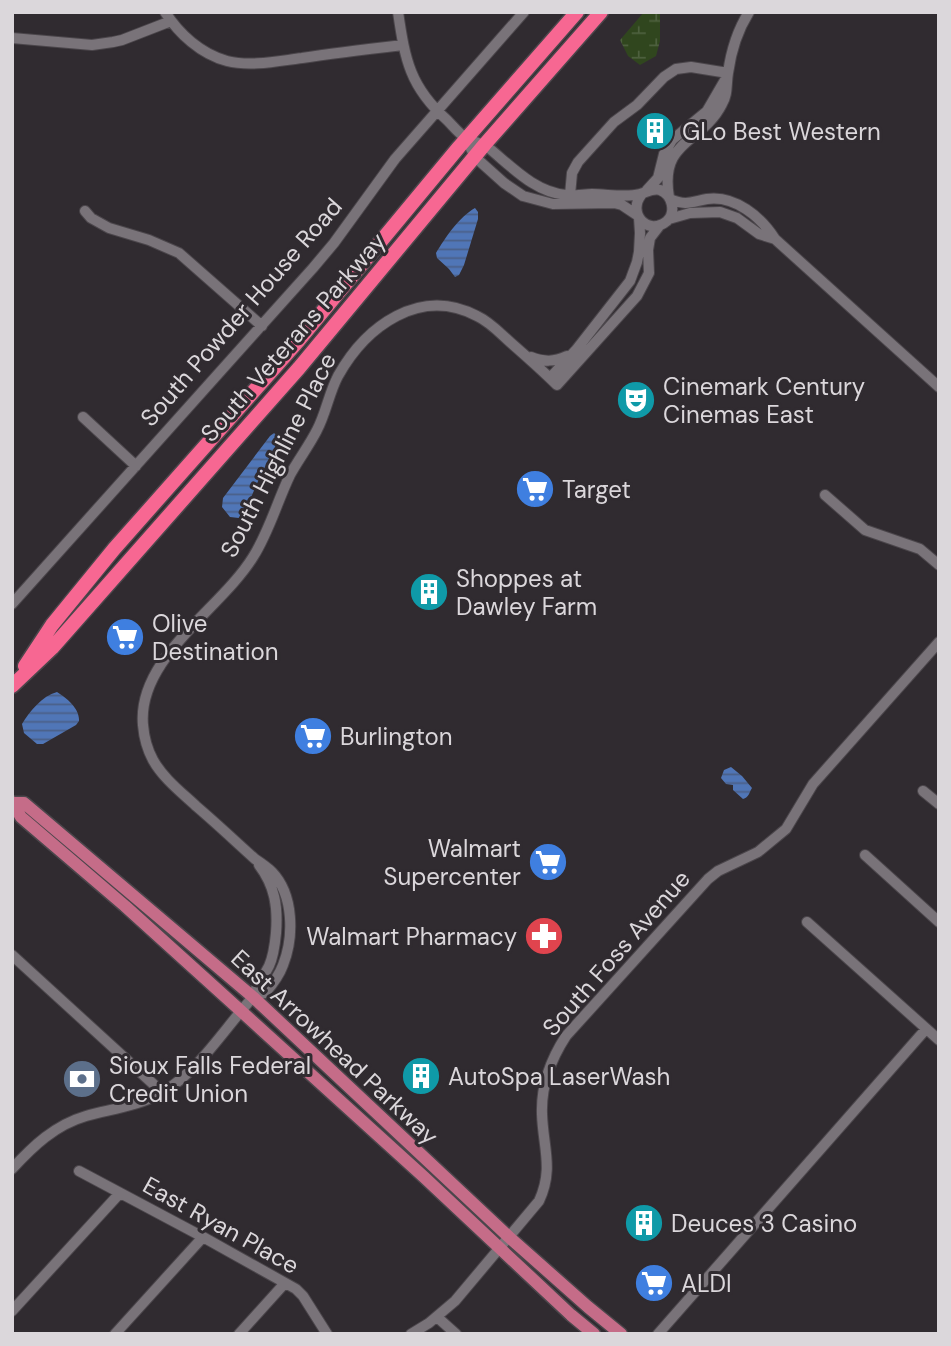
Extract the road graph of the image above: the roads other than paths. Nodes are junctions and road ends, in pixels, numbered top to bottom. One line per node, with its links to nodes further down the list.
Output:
1 (398, 12): 8 (street)
2 (524, 12): 10 (street, South Powder House Road)
3 (577, 12): 11 (highway, South Veterans Parkway)
4 (601, 12): 12 (highway, South Veterans Parkway)
5 (749, 12): 9 (street)
6 (168, 17): 7 (street); 8 (street)
7 (12, 38)
8 (403, 45): 10 (street)
9 (728, 75): 14 (street); 15 (street); 16 (street)
10 (436, 111): 11 (street); 21 (street, South Powder House Road)
11 (466, 138): 12 (street); 13 (street); 32 (highway, South Veterans Parkway)
12 (485, 144): 13 (highway, South Veterans Parkway); 15 (street)
13 (475, 157): 18 (street); 32 (highway, South Veterans Parkway)
14 (644, 192): 15 (street); 16 (street); 18 (street)
15 (570, 195)
16 (669, 198): 19 (street); 20 (street)
17 (85, 211): 21 (street)
18 (638, 217): 19 (street); 23 (street)
19 (664, 222): 20 (street); 24 (street)
20 (775, 239): 25 (street)
21 (262, 326): 27 (street, South Powder House Road)
22 (519, 350): 23 (street); 24 (street, South Highline Place); 37 (street, South Highline Place)
23 (576, 350): 24 (street)
24 (554, 381)
25 (939, 387)
26 (83, 417): 27 (street)
27 (136, 467): 30 (street, South Powder House Road)
28 (825, 495): 29 (street)
29 (939, 565)
30 (12, 604)
31 (939, 642): 50 (street, South Foss Avenue)
32 (12, 686)
33 (923, 791): 35 (street)
34 (13, 803): 41 (main road, East Arrowhead Parkway); 42 (main road, East Arrowhead Parkway)
35 (939, 804)
36 (865, 855): 39 (street)
37 (255, 859): 41 (street, South Highline Place); 41 (street, South Highline Place)
38 (807, 922): 43 (street)
39 (939, 922)
40 (12, 956): 45 (street)
41 (254, 996): 42 (street); 50 (main road, East Arrowhead Parkway)
42 (241, 1010): 45 (street); 51 (main road, East Arrowhead Parkway)
43 (926, 1029): 44 (street); 62 (street)
44 (939, 1040)
45 (162, 1092): 46 (street)
46 (12, 1168)
47 (79, 1171): 48 (street, East Ryan Place)
48 (120, 1193): 49 (street, East Ryan Place); 53 (street)
49 (202, 1237): 52 (street, East Ryan Place); 55 (street)
50 (509, 1237): 51 (street, South Foss Avenue); 61 (main road, East Arrowhead Parkway)
51 (499, 1248): 54 (street, South Foss Avenue); 60 (main road, East Arrowhead Parkway)
52 (285, 1283): 56 (street); 57 (street, East Ryan Place)
53 (12, 1311)
54 (437, 1317): 58 (street, South Foss Avenue); 59 (street)
55 (115, 1334)
56 (239, 1334)
57 (327, 1334)
58 (411, 1334)
59 (456, 1334)
60 (594, 1334)
61 (621, 1334)
62 (658, 1334)

